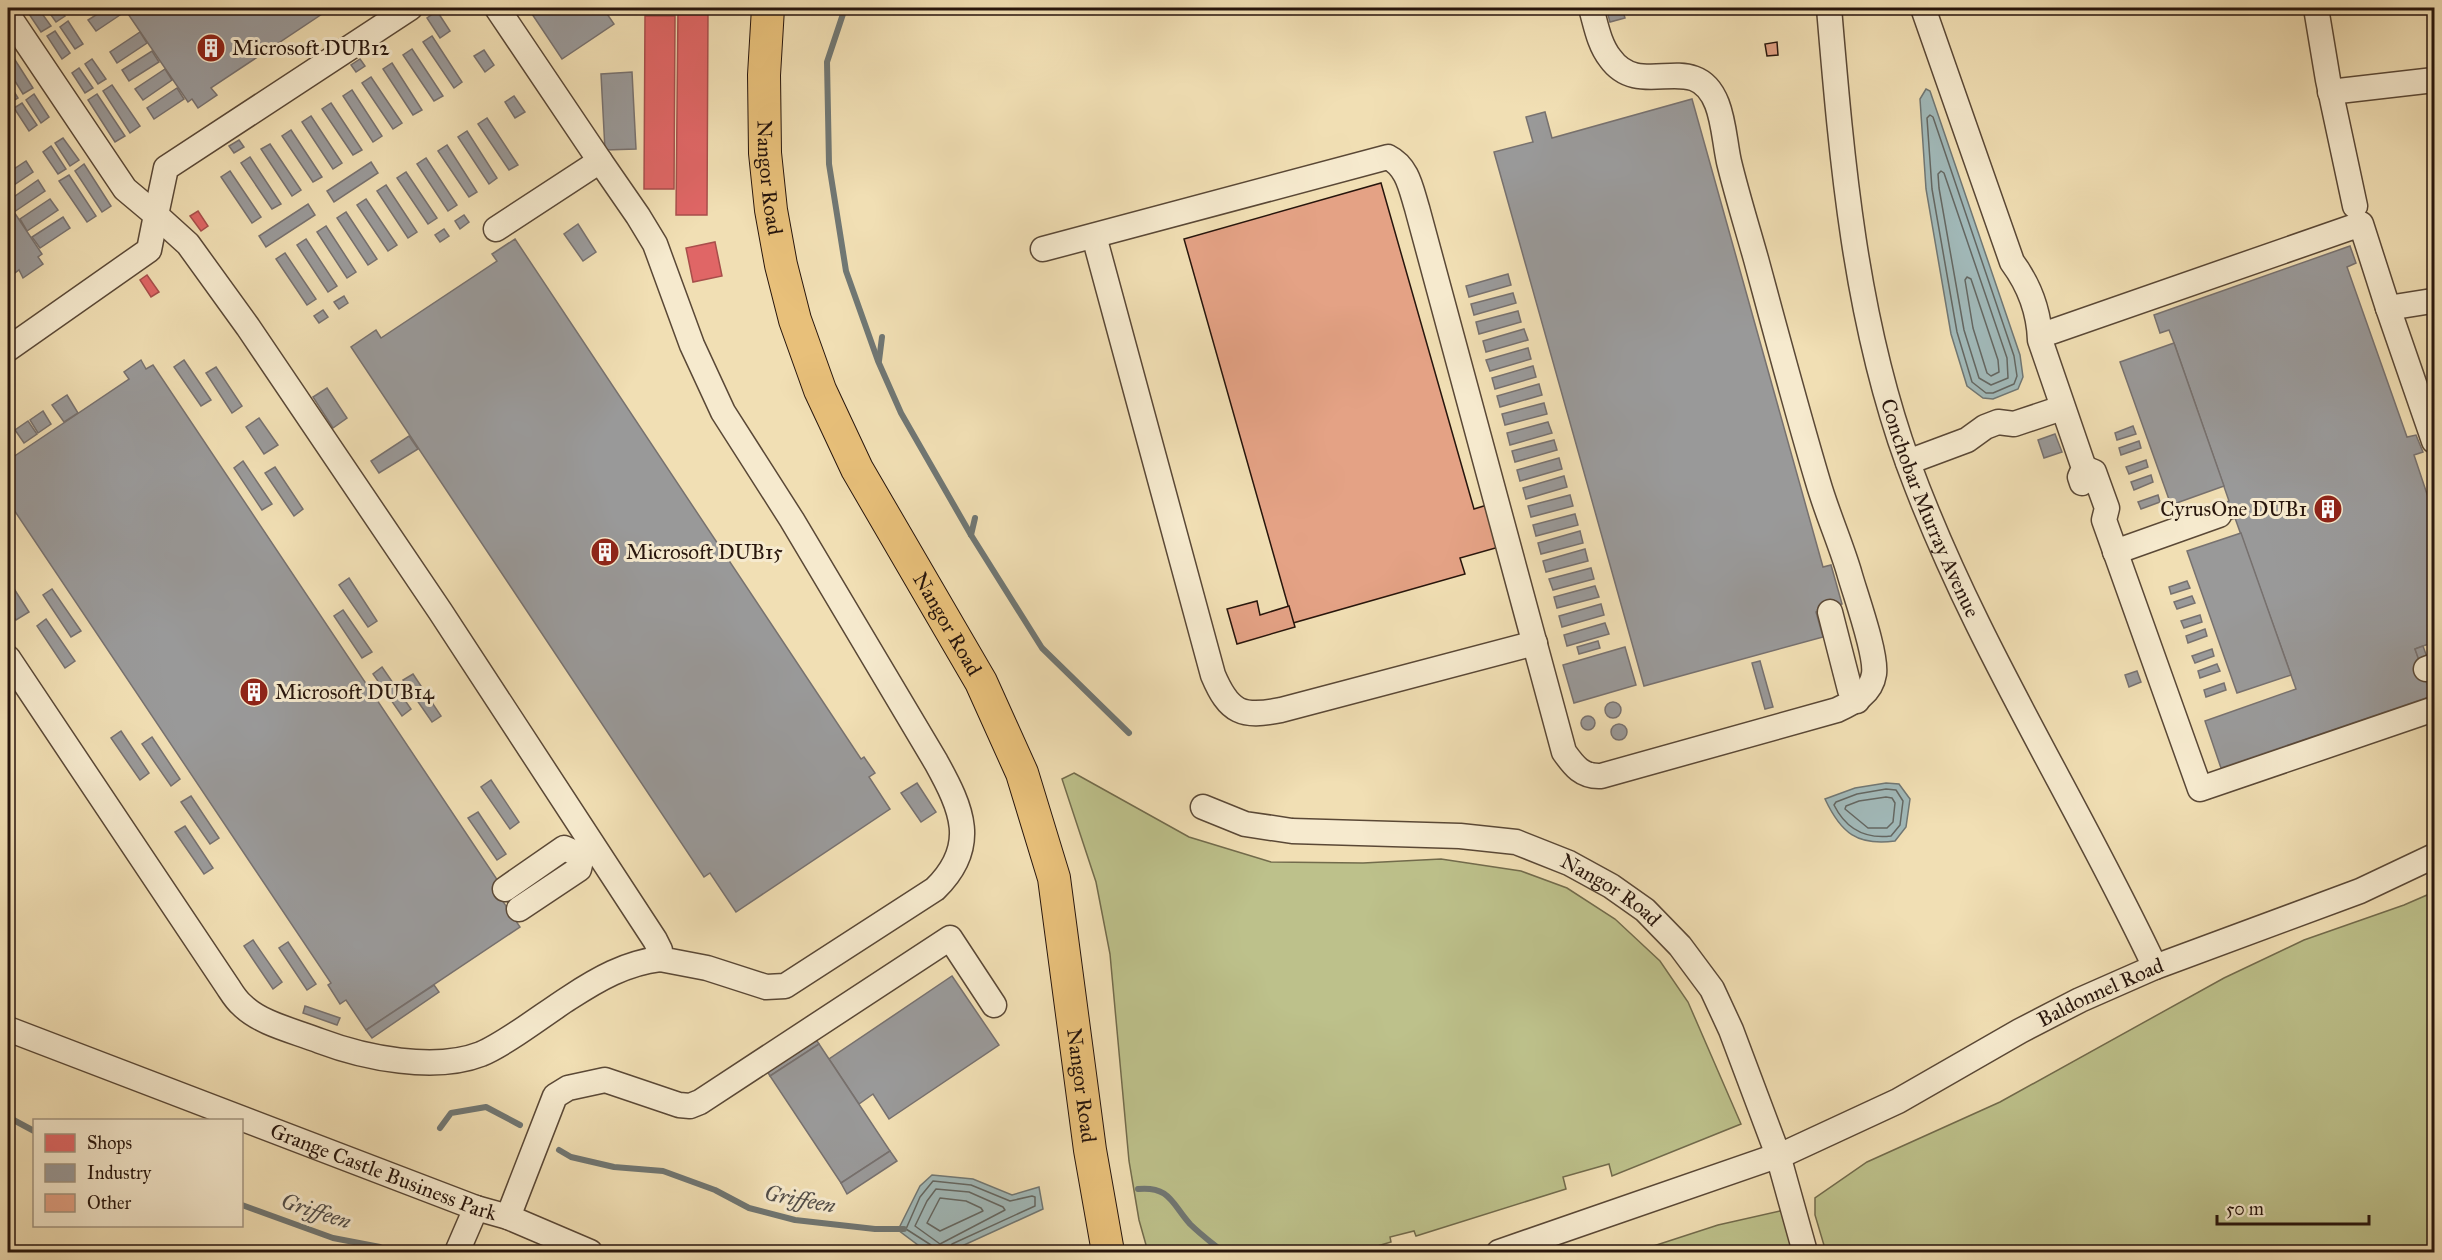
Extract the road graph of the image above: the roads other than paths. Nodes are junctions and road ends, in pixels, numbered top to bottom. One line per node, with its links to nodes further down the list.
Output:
1 (410, 8): 13 (street)
2 (497, 8): 11 (street)
3 (768, 8): 45 (main road, Nangor Road)
4 (1591, 8): 29 (street)
5 (1829, 8): 23 (street, Conchobar Murray Avenue)
6 (1923, 8): 19 (street)
7 (2316, 8): 10 (street)
8 (8, 15): 13 (street)
9 (2434, 80): 10 (street)
10 (2330, 92): 12 (street)
11 (600, 161): 14 (street); 36 (street)
12 (2355, 206)
13 (156, 215): 20 (street); 32 (street)
14 (496, 230)
15 (1094, 236): 16 (street); 27 (street); 27 (street)
16 (1043, 249)
17 (2432, 301): 18 (street)
18 (2388, 308): 19 (street); 22 (street)
19 (2046, 336): 21 (street)
20 (8, 349)
21 (2062, 408): 23 (street); 25 (street)
22 (2434, 441)
23 (1908, 462): 37 (street, Conchobar Murray Avenue)
24 (2218, 514): 25 (street)
25 (2115, 552): 30 (street)
26 (1830, 612): 29 (street)
27 (1535, 643): 29 (street)
28 (8, 658): 36 (street)
29 (1857, 701)
30 (2434, 709)
31 (1203, 807): 40 (street, Nangor Road)
32 (589, 853): 34 (street); 35 (street); 36 (street)
33 (2434, 856): 37 (street, Baldonnel Road)
34 (505, 889)
35 (519, 909)
36 (660, 959)
37 (2155, 967): 40 (street, Baldonnel Road)
38 (994, 1005): 42 (street)
39 (8, 1029): 41 (street, Grange Castle Business Park)
40 (1778, 1155): 46 (street, Baldonnel Road); 47 (street, Nangor Road)
41 (476, 1208): 42 (street, Grange Castle Business Park); 43 (street)
42 (508, 1218): 44 (street, Grange Castle Business Park)
43 (457, 1252)
44 (590, 1252)
45 (1108, 1252)
46 (1499, 1252)
47 (1805, 1252)

